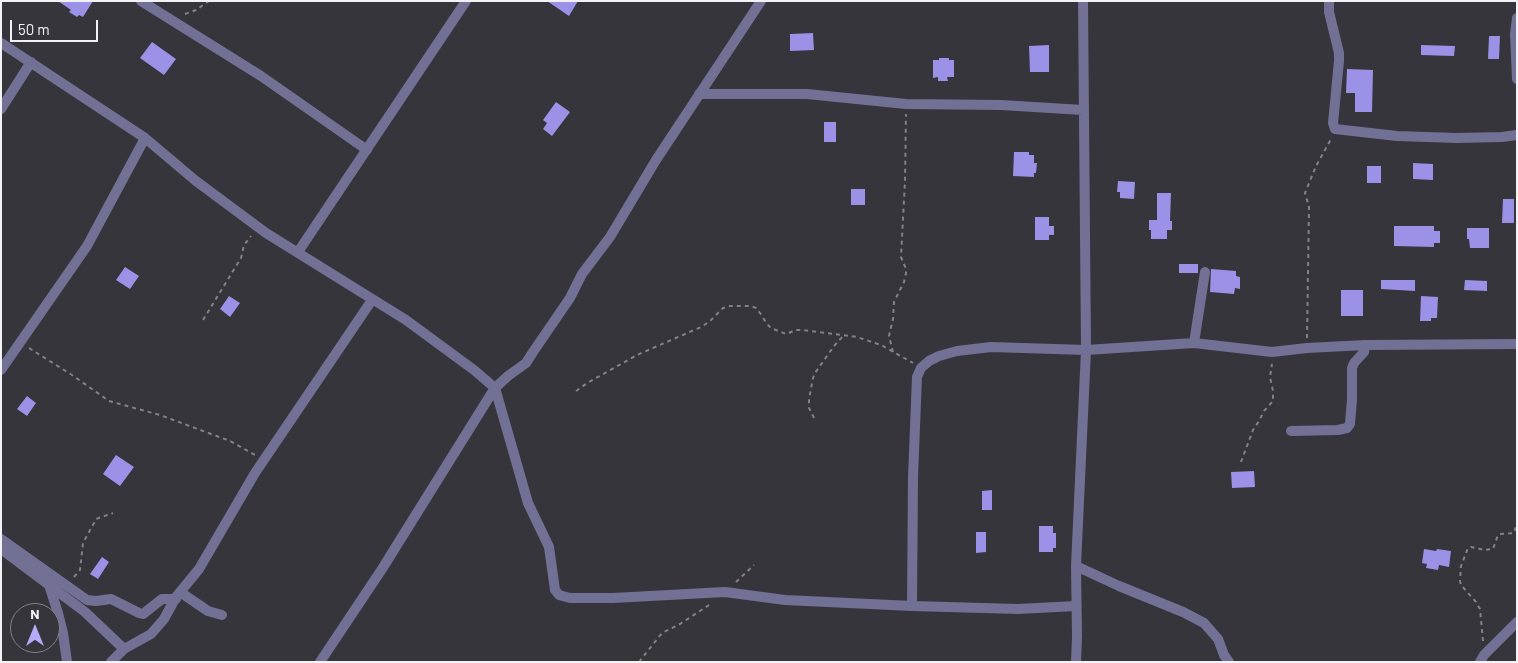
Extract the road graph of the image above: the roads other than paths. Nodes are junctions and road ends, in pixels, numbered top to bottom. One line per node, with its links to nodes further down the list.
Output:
1 (141, 1): 15 (street)
2 (466, 1): 15 (street)
3 (761, 1): 10 (street)
4 (1083, 1): 12 (street)
5 (1329, 1): 13 (street)
6 (1517, 18): 9 (street)
7 (1, 43): 8 (street)
8 (31, 62): 11 (street); 14 (street)
9 (1517, 79)
10 (699, 94): 12 (street); 24 (street)
11 (1, 108)
12 (1083, 110): 22 (street)
13 (1517, 135)
14 (145, 138): 16 (street); 23 (street)
15 (367, 150): 16 (street)
16 (298, 252): 18 (street)
17 (1205, 272): 19 (street)
18 (372, 300): 24 (street); 30 (street)
19 (1194, 343): 21 (street); 22 (street)
20 (1517, 344): 21 (street)
21 (1365, 345): 25 (street)
22 (1086, 350): 28 (street); 31 (street)
23 (1, 370)
24 (496, 388): 31 (street); 39 (street)
25 (1291, 431)
26 (1, 539): 30 (street)
27 (1, 549): 29 (street)
28 (1076, 566): 32 (street); 41 (street)
29 (48, 584): 35 (street); 37 (street)
30 (178, 595): 33 (street); 35 (street)
31 (912, 606): 32 (street)
32 (1076, 606): 40 (street)
33 (222, 615)
34 (1517, 622): 36 (street)
35 (124, 649): 38 (street)
36 (1482, 658)
37 (67, 662)
38 (111, 662)
39 (320, 662)
40 (1076, 662)
41 (1230, 662)

